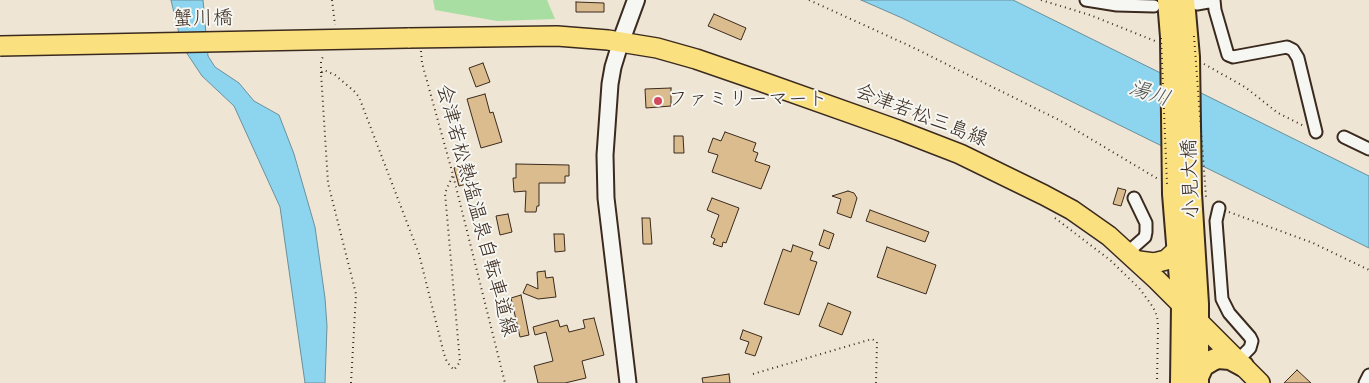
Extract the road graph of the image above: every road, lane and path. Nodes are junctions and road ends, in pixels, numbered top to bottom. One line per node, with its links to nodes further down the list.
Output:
1 (636, 0): 10 (main road)
2 (809, 0): 18 (path)
3 (1041, 0): 9 (path)
4 (1086, 0): 7 (street)
5 (1214, 0): 6 (street); 14 (street)
6 (1190, 2): 9 (highway)
7 (1132, 3): 8 (street)
8 (1161, 3): 9 (highway)
9 (1174, 39): 13 (highway, 小見大橋); 18 (highway, 小見大橋); 18 (path, bridge); 18 (path, bridge)
10 (621, 41): 11 (main road, 会津若松三島線); 23 (main road, 会津若松三島線); 33 (street)
11 (414, 42): 12 (main road, 蟹川橋, bridge); 17 (path, 会津若松熱塩温泉自転車道線)
12 (0, 46)
13 (1188, 57): 14 (path); 18 (highway, 小見大橋)
14 (1316, 132)
15 (1344, 137): 16 (street)
16 (1369, 149)
17 (453, 175): 31 (path); 32 (path, 会津若松熱塩温泉自転車道線)
18 (1184, 192): 22 (highway, 小見大橋); 26 (highway, 小見大橋)
19 (1134, 198): 23 (street)
20 (1219, 208): 24 (path); 27 (street)
21 (1048, 215): 35 (path)
22 (1178, 249): 23 (main road); 25 (highway, 小見大橋)
23 (1133, 257): 25 (main road, 会津若松三島線)
24 (1369, 270)
25 (1182, 305): 26 (main road, 会津若松三島線); 30 (highway, 小見大橋)
26 (1199, 322): 27 (main road, 会津若松三島線); 30 (highway, 小見大橋)
27 (1240, 363): 30 (highway); 36 (main road, 会津若松三島線)
28 (753, 374): 34 (path)
29 (1369, 375): 37 (street)
30 (1192, 381)
31 (351, 383)
32 (505, 383)
33 (628, 383)
34 (876, 383)
35 (1157, 383)
36 (1260, 383)
37 (1365, 383)

